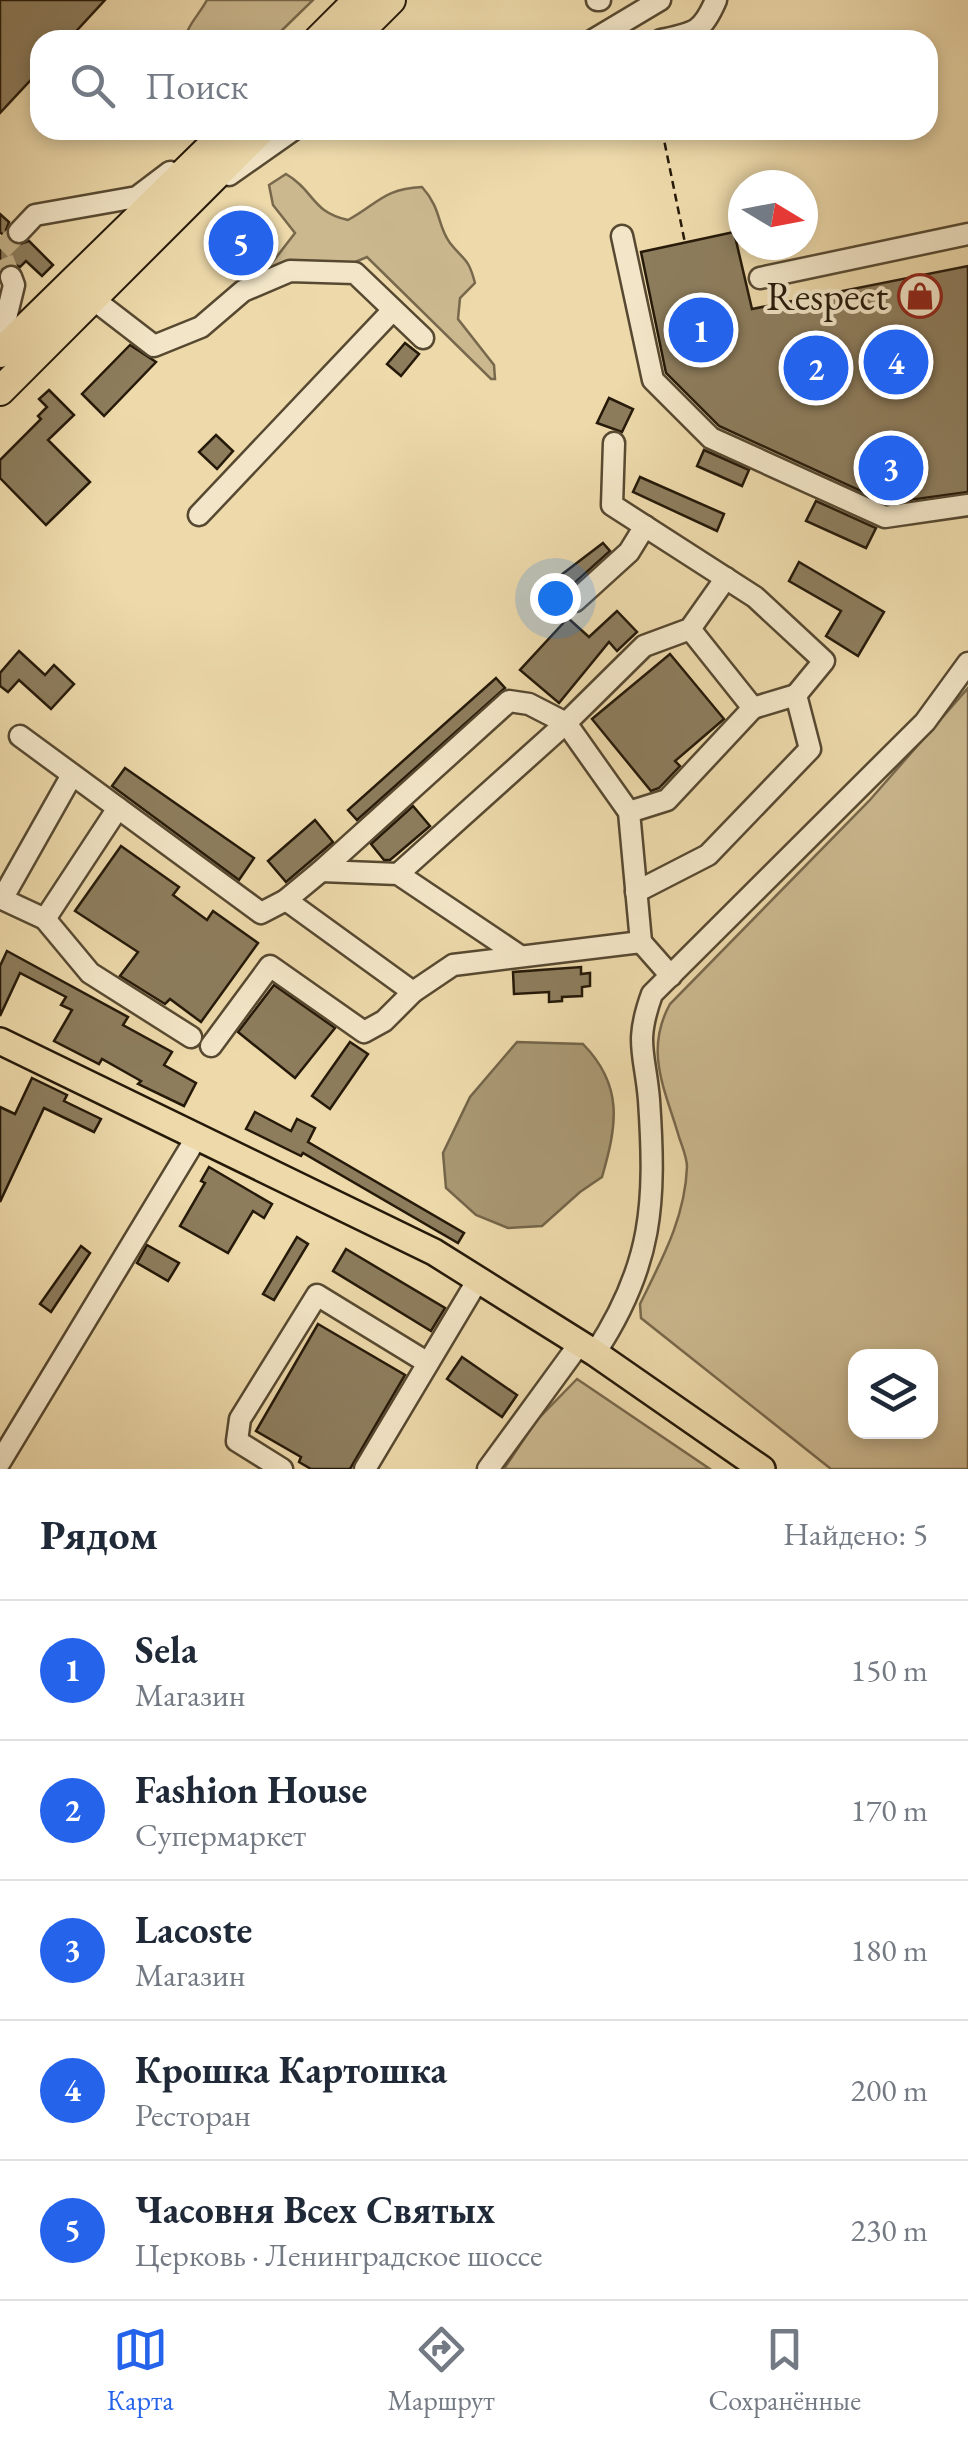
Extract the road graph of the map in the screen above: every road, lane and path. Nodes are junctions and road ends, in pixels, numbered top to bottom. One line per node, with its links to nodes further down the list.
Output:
1 (358, 0): 5 (highway)
2 (391, 0): 6 (highway)
3 (660, 0): 7 (street)
4 (716, 0): 8 (street)
5 (328, 30)
6 (361, 30)
7 (610, 30)
8 (698, 30)
9 (212, 140): 15 (street)
10 (215, 140): 25 (highway)
11 (251, 140): 14 (highway)
12 (279, 140): 14 (street)
13 (664, 140): 18 (path)
14 (186, 205): 21 (highway)
15 (19, 232)
16 (968, 234): 20 (street)
17 (622, 236): 28 (street)
18 (685, 243)
19 (11, 278): 24 (street)
20 (760, 278)
21 (93, 299): 22 (street); 26 (highway)
22 (393, 310): 23 (street); 29 (street)
23 (423, 338)
24 (0, 343)
25 (0, 354)
26 (0, 392)
27 (614, 444): 30 (street)
28 (968, 505)
29 (199, 515)
30 (645, 526): 31 (street); 32 (street)
31 (726, 578): 33 (street); 35 (street)
32 (575, 601)
33 (690, 630): 36 (street); 37 (street)
34 (968, 663): 49 (street)
35 (796, 695): 36 (street); 44 (street)
36 (753, 708): 41 (street)
37 (566, 723): 41 (street); 42 (street); 43 (street)
38 (20, 736): 39 (street)
39 (72, 775): 40 (street); 46 (street)
40 (118, 808): 45 (street); 46 (street)
41 (629, 812): 44 (street)
42 (321, 870): 43 (street); 45 (street)
43 (398, 874): 48 (street)
44 (636, 892): 47 (street)
45 (286, 900): 50 (street)
46 (45, 920): 50 (street)
47 (641, 942): 48 (street); 49 (street)
48 (520, 956): 50 (street)
49 (672, 976): 54 (street)
50 (413, 992)
51 (0, 1041): 52 (main road)
52 (198, 1136): 53 (main road); 56 (street)
53 (478, 1278): 54 (main road); 55 (street)
54 (587, 1348): 59 (street); 60 (main road)
55 (428, 1364): 57 (street); 58 (street)
56 (0, 1462)
57 (282, 1469)
58 (365, 1469)
59 (488, 1469)
60 (762, 1469)

